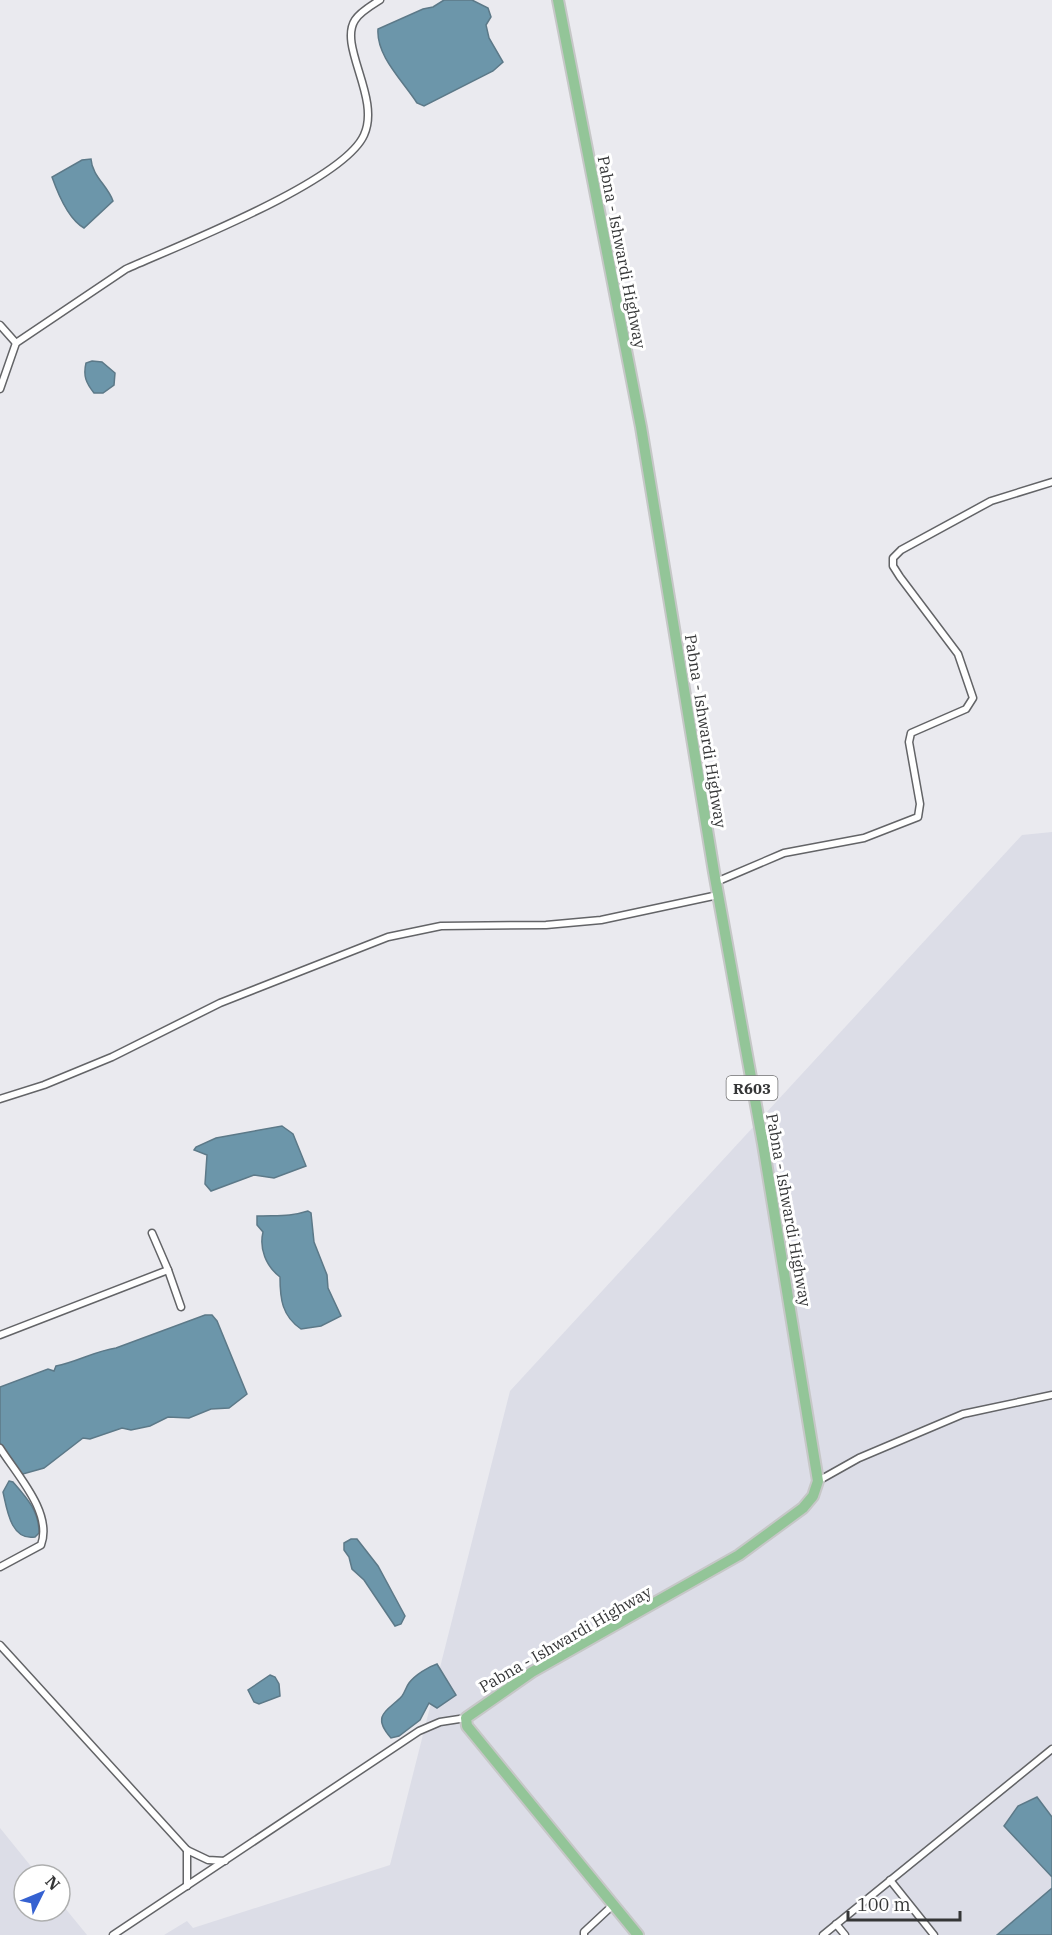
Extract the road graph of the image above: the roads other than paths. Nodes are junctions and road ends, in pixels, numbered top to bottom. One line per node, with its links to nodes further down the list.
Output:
1 (380, 0): 4 (street)
2 (558, 0): 7 (main road, Pabna - Ishwardi Highway / R603)
3 (0, 325): 4 (street)
4 (16, 343): 5 (street)
5 (0, 389)
6 (1052, 482): 7 (street)
7 (722, 880): 8 (main road, Pabna - Ishwardi Highway / R603)
8 (718, 895): 9 (street); 16 (main road, Pabna - Ishwardi Highway / R603)
9 (0, 1099)
10 (152, 1233): 11 (street)
11 (168, 1270): 12 (street); 13 (street)
12 (181, 1307)
13 (0, 1335)
14 (1052, 1395): 16 (street)
15 (0, 1448): 17 (street)
16 (818, 1481): 20 (main road, Pabna - Ishwardi Highway)
17 (0, 1567)
18 (0, 1645): 19 (street)
19 (3, 1653): 22 (street)
20 (466, 1718): 23 (street); 26 (main road)
21 (1052, 1749): 24 (street)
22 (187, 1850): 23 (street); 25 (street)
23 (225, 1861): 25 (street)
24 (890, 1880): 27 (street); 33 (street)
25 (187, 1886): 28 (street)
26 (613, 1905): 29 (street); 30 (main road)
27 (836, 1924): 31 (street); 32 (street)
28 (113, 1935)
29 (584, 1935)
30 (638, 1935)
31 (823, 1935)
32 (844, 1935)
33 (934, 1935)

